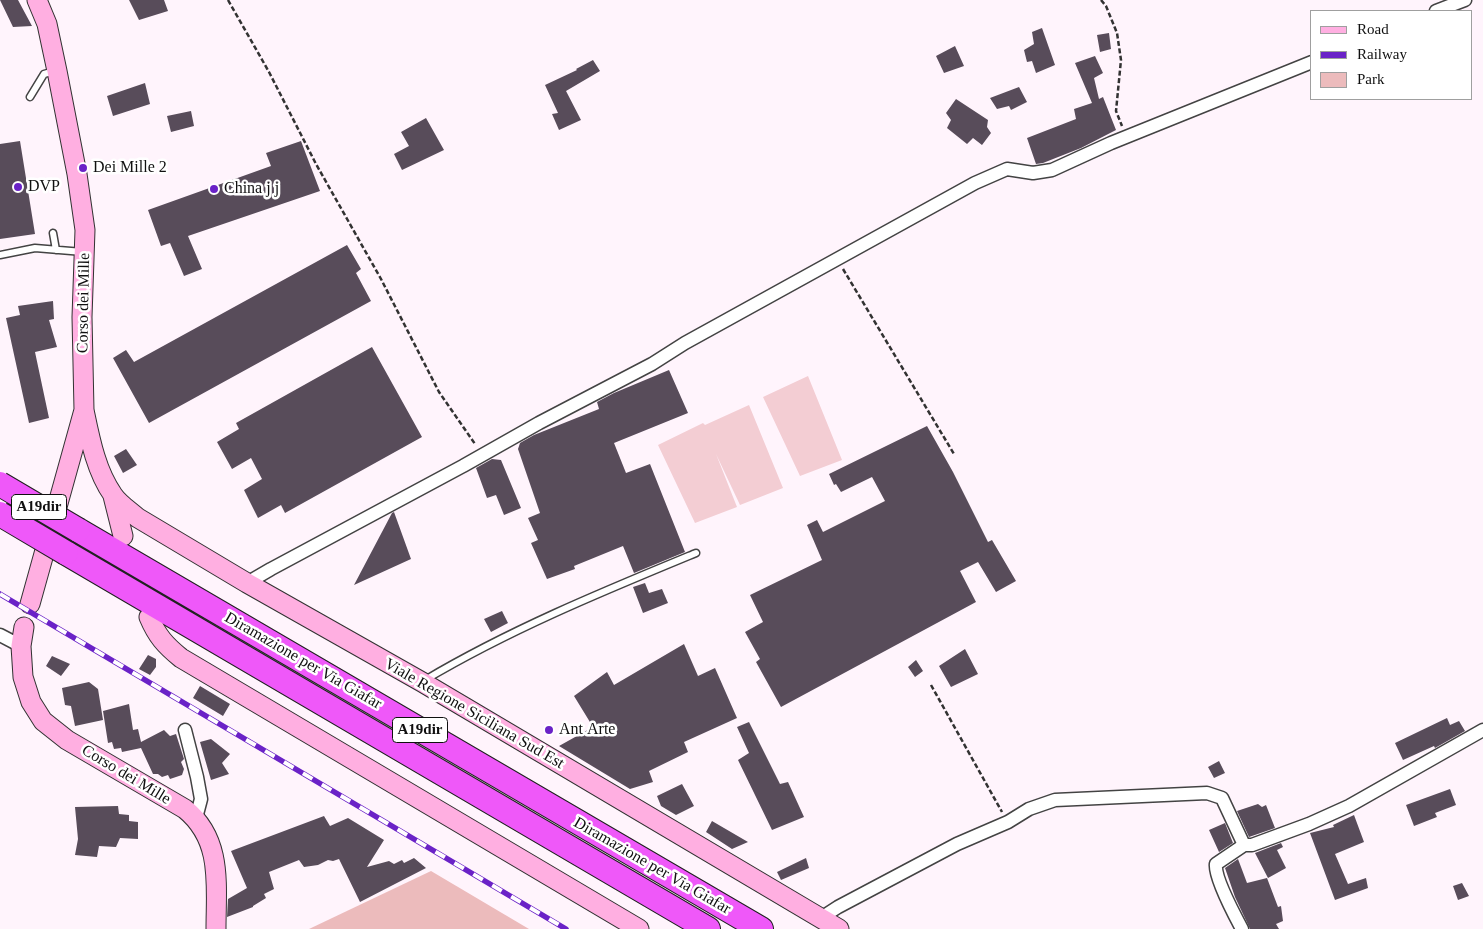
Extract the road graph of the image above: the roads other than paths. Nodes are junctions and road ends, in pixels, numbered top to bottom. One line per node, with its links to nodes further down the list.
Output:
1 (37, 0): 5 (street, Corso dei Mille)
2 (1465, 0): 3 (street)
3 (1439, 10)
4 (1310, 63): 17 (street)
5 (57, 71): 6 (lane); 9 (street, Corso dei Mille)
6 (30, 97)
7 (53, 233): 8 (lane)
8 (56, 250): 9 (lane); 10 (lane)
9 (85, 252): 11 (street, Corso dei Mille)
10 (0, 255)
11 (84, 410): 13 (street, Viale Regione Siciliana Sud Est); 18 (street, Corso dei Mille)
12 (0, 484): 32 (highway, Diramazione per Via Giafar / A19dir, bridge)
13 (113, 495): 15 (street, Viale Regione Siciliana Sud Est); 17 (street, Viale Regione Siciliana Sud Est)
14 (0, 514): 31 (highway, Diramazione per Via Giafar / A19dir, bridge)
15 (123, 536)
16 (696, 554): 23 (lane)
17 (247, 583): 23 (street, Viale Regione Siciliana Sud Est)
18 (30, 604)
19 (149, 617): 30 (street)
20 (24, 627): 22 (street, Corso dei Mille)
21 (0, 635): 22 (street)
22 (22, 646): 26 (street, Corso dei Mille)
23 (422, 682): 28 (street, Viale Regione Siciliana Sud Est)
24 (185, 730): 26 (street)
25 (1483, 730): 27 (street)
26 (196, 818): 29 (street, Corso dei Mille)
27 (1244, 845): 28 (street); 34 (street)
28 (821, 918): 33 (street, Viale Regione Siciliana Sud Est)
29 (216, 929)
30 (639, 929)
31 (708, 929)
32 (761, 929)
33 (839, 929)
34 (1242, 929)

